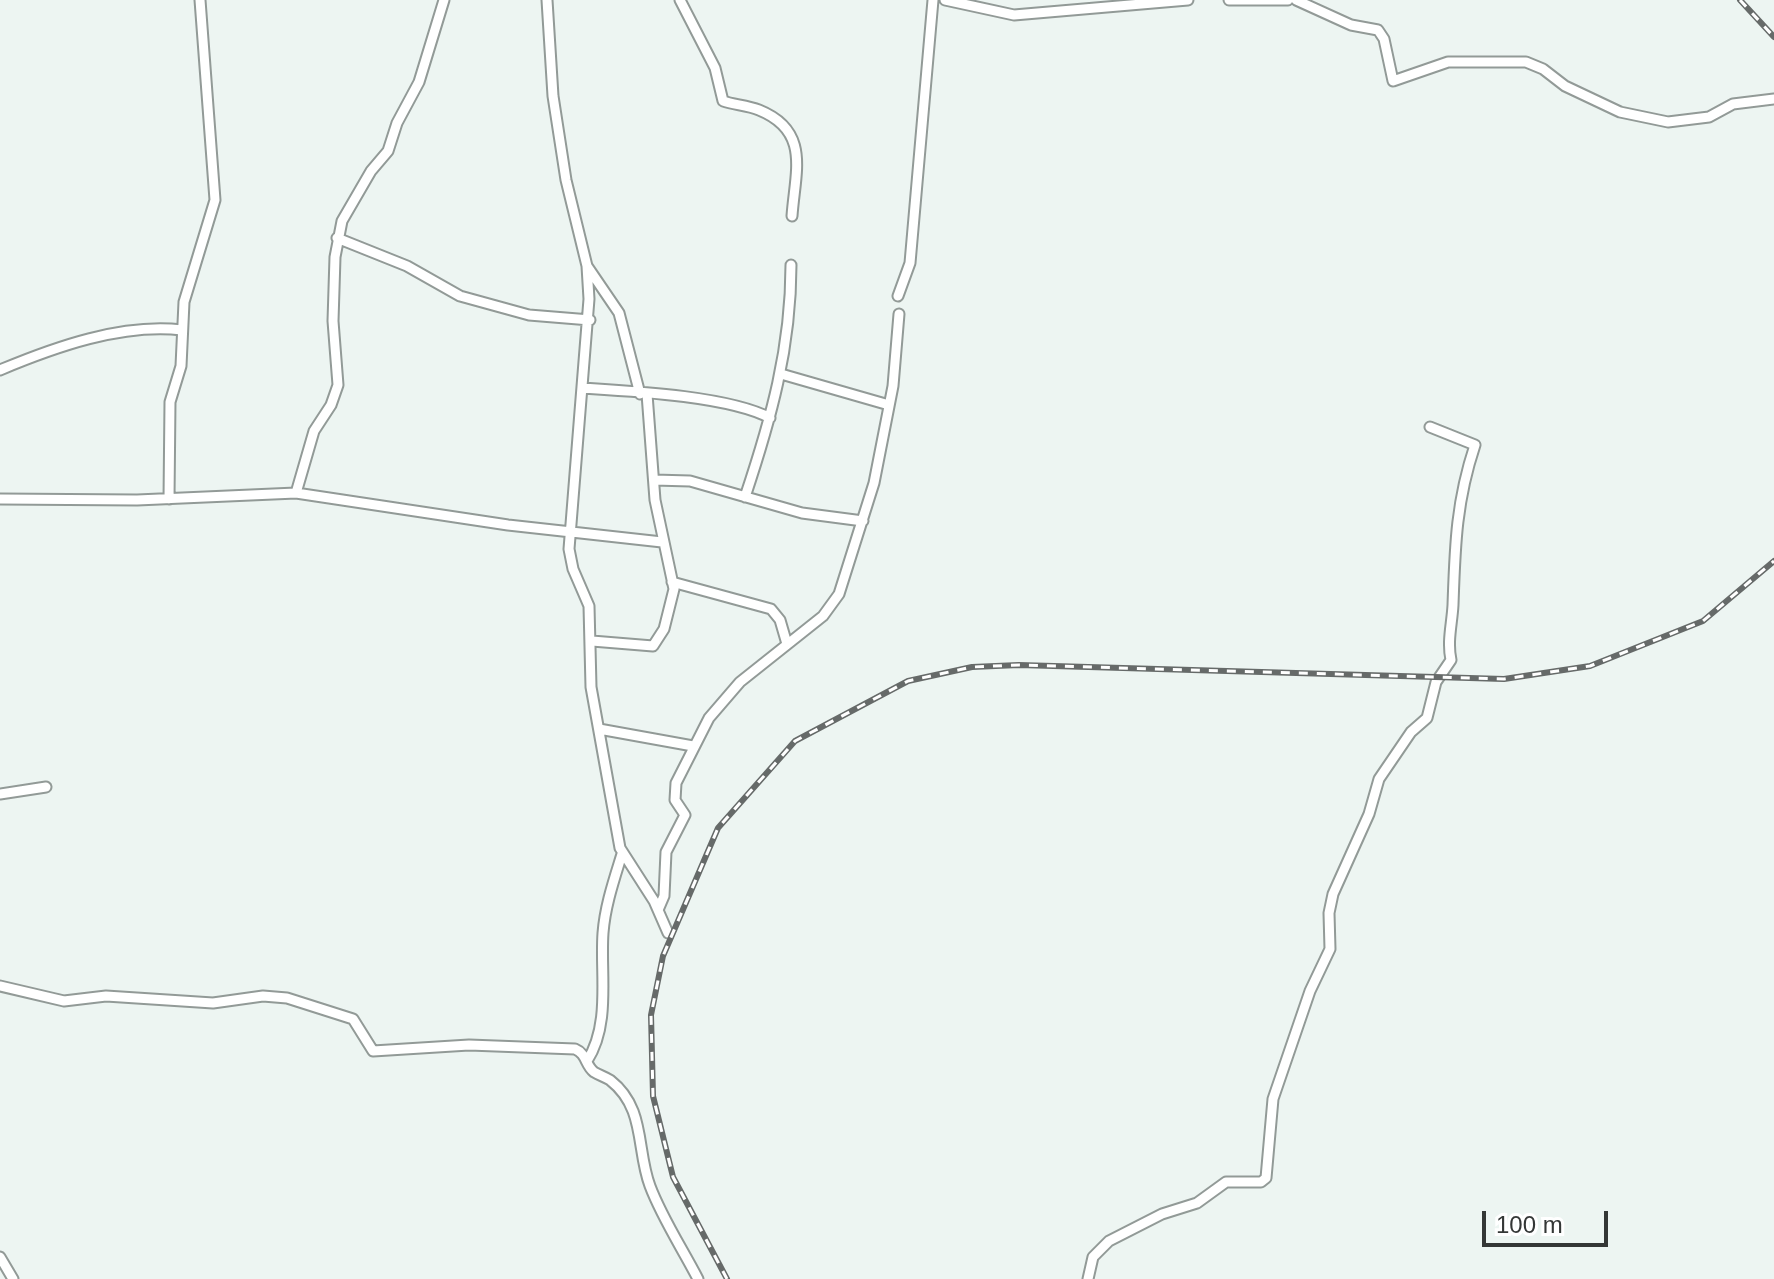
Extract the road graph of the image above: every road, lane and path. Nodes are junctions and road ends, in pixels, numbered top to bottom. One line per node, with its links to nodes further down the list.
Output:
1 (200, 0): 19 (street)
2 (444, 0): 13 (street)
3 (547, 0): 15 (street)
4 (680, 0): 12 (street)
5 (933, 0): 16 (street)
6 (945, 0): 7 (street)
7 (1188, 0)
8 (1229, 0): 9 (street)
9 (1288, 0)
10 (1296, 0): 11 (street)
11 (1774, 99)
12 (792, 216)
13 (337, 238): 18 (street); 30 (street)
14 (791, 265): 21 (street)
15 (587, 266): 18 (street); 25 (street)
16 (898, 296)
17 (899, 314): 26 (street)
18 (590, 320): 23 (street)
19 (182, 330): 20 (street); 33 (street)
20 (0, 370)
21 (781, 374): 22 (street); 24 (street)
22 (799, 379): 24 (street); 26 (street)
23 (582, 388): 25 (street); 35 (street)
24 (776, 392): 27 (street)
25 (644, 394): 27 (street); 29 (street)
26 (889, 405): 34 (street)
27 (770, 418): 31 (street)
28 (1430, 427): 52 (street)
29 (654, 480): 31 (street); 36 (street)
30 (296, 493): 33 (street); 35 (street)
31 (745, 497): 34 (street)
32 (0, 499): 33 (street)
33 (169, 499)
34 (863, 521): 39 (street)
35 (569, 533): 36 (street); 38 (street)
36 (662, 542): 37 (street)
37 (672, 582): 38 (street); 39 (street)
38 (592, 641): 40 (street)
39 (787, 644): 41 (street)
40 (599, 729): 41 (street); 44 (street)
41 (693, 746): 45 (street)
42 (46, 787): 43 (street)
43 (0, 794)
44 (622, 854): 45 (street); 48 (street)
45 (658, 910): 46 (street)
46 (668, 933)
47 (0, 986): 48 (street)
48 (587, 1061): 51 (street)
49 (0, 1257): 50 (street)
50 (13, 1279)
51 (698, 1279)
52 (1088, 1279)

